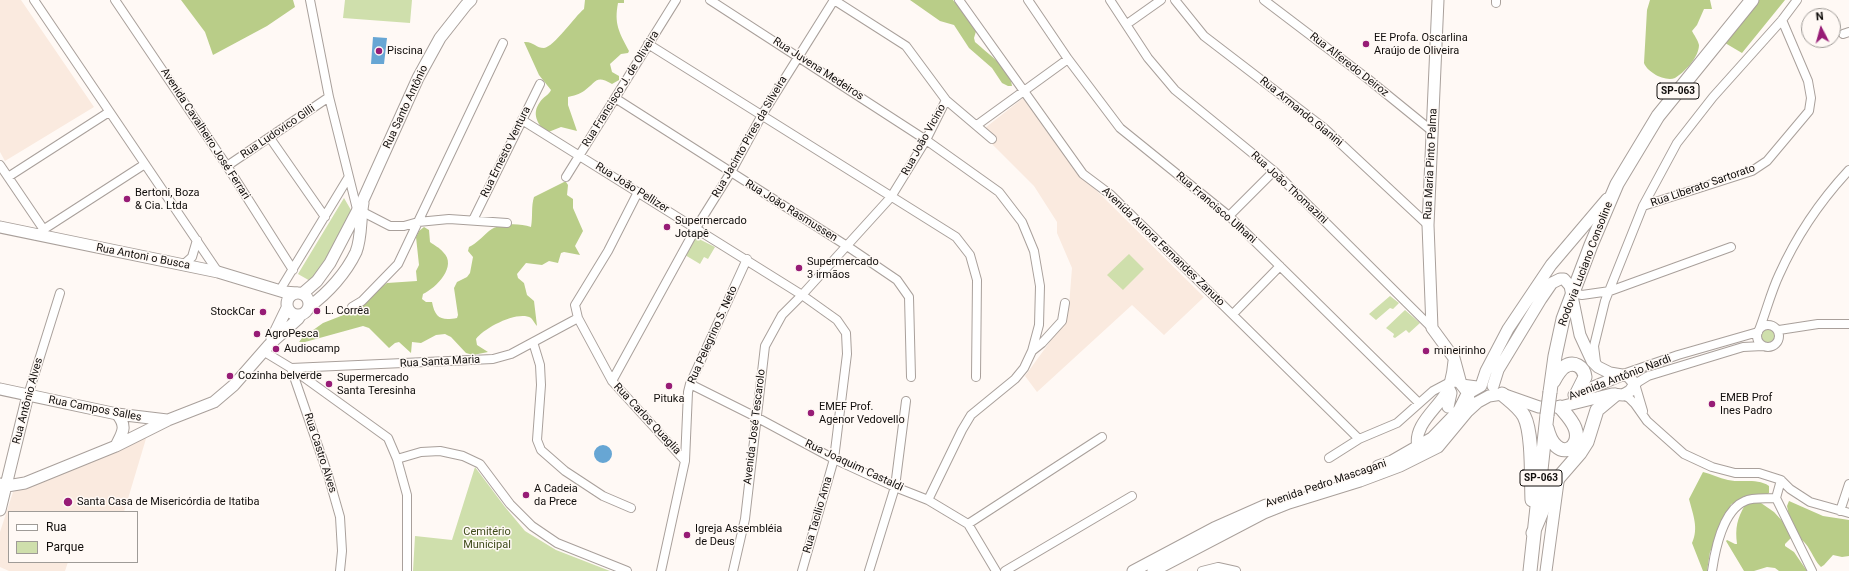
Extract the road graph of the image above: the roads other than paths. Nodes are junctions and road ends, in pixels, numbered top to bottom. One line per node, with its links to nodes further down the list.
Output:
1 (34, 0): 28 (street)
2 (115, 0): 39 (street, Avenida Cavalheiro José Ferrari)
3 (310, 0): 25 (street)
4 (471, 0): 50 (main road, Rua Santo Antônio)
5 (676, 0): 20 (street, Rua Francisco J. de Oliveira)
6 (710, 0): 21 (street, Rua Juvena Medeiros)
7 (834, 0): 21 (street, Rua Jacinto Pires da Silveira); 27 (street, Rua João Vicino)
8 (959, 0): 24 (street, Avenida Aurora Fernandes Zanuto)
9 (1028, 0): 22 (street, Rua Francisco Ulhani)
10 (1110, 0): 18 (street, Rua João Thomazini)
11 (1161, 0): 18 (street)
12 (1175, 0): 56 (street, Rua Armando Gianini)
13 (1264, 0): 32 (street, Rua Alferedo Deiroz)
14 (1438, 0): 32 (main road, Rua Maria Pinto Palma)
15 (1752, 0): 46 (main road, Rodovia Luciano Consoline / SP-063)
16 (1796, 0): 17 (street)
17 (1782, 20): 49 (street); 49 (street, Rua Liberato Sartorato)
18 (1127, 24): 41 (street, Rua João Thomazini)
19 (503, 44): 54 (street)
20 (648, 44): 26 (street, Rua Francisco J. de Oliveira); 29 (street)
21 (798, 56): 29 (street, Rua Jacinto Pires da Silveira); 35 (street, Rua Juvena Medeiros)
22 (1068, 59): 24 (street); 51 (street, Rua Francisco Ulhani)
23 (540, 84): 30 (street, Rua Ernesto Ventura)
24 (1024, 91): 31 (street); 79 (street, Avenida Aurora Fernandes Zanuto)
25 (329, 97): 33 (street, Rua Ludovico Gilli); 45 (street)
26 (615, 98): 36 (street, Rua Francisco J. de Oliveira); 42 (street, Rua João Rasmussen)
27 (946, 100): 31 (street); 35 (street, Rua João Vicino)
28 (109, 112): 37 (street); 43 (street)
29 (762, 115): 42 (street, Rua Jacinto Pires da Silveira); 48 (street)
30 (522, 120): 36 (street, Rua João Pellizer); 53 (street, Rua Ernesto Ventura)
31 (977, 125): 34 (street)
32 (1432, 131): 56 (main road, Rua Maria Pinto Palma)
33 (270, 138): 39 (street, Rua Ludovico Gilli); 52 (street)
34 (992, 139)
35 (926, 140): 48 (street, Rua João Vicino); 89 (street, Rua Juvena Medeiros)
36 (580, 155): 44 (street, Rua Francisco J. de Oliveira); 47 (street, Rua João Pellizer)
37 (145, 164): 59 (street); 60 (street)
38 (0, 165): 43 (street)
39 (227, 166): 66 (street, Avenida Cavalheiro José Ferrari)
40 (1849, 170): 78 (street)
41 (1274, 171): 51 (street); 83 (street, Rua João Thomazini)
42 (731, 172): 58 (street, Rua Jacinto Pires da Silveira); 61 (street, Rua João Rasmussen)
43 (8, 177): 59 (street)
44 (566, 177)
45 (348, 178): 50 (street); 52 (street)
46 (1615, 189): 72 (main road, Rodovia Luciano Consoline / SP-063); 100 (main road)
47 (638, 192): 58 (street, Rua João Pellizer); 81 (street, Rua Carlos Quaglia)
48 (891, 197): 61 (street, Rua João Vicino); 94 (street)
49 (1642, 206): 69 (street)
50 (360, 207): 54 (street); 71 (main road, Rua Santo Antônio); 76 (main road, Rua Santo Antônio)
51 (1229, 216): 65 (street, Rua Francisco Ulhani)
52 (324, 217): 66 (street)
53 (473, 220): 54 (street); 55 (street)
54 (418, 222): 77 (street)
55 (507, 223)
56 (1428, 225): 83 (main road, Rua Maria Pinto Palma)
57 (0, 227): 59 (main road, Rua Antoni o Busca)
58 (696, 228): 63 (street, Rua João Pellizer); 95 (street, Rua Jacinto Pires da Silveira)
59 (40, 233): 64 (main road, Rua Antoni o Busca)
60 (197, 240): 64 (street); 67 (street)
61 (847, 246): 73 (street, Rua João Vicino); 93 (street, Rua João Rasmussen)
62 (1731, 247): 69 (street)
63 (747, 259): 73 (street, Rua João Pellizer); 97 (street, Rua Pelegrino S. Neto)
64 (183, 265): 67 (main road, Rua Antoni o Busca)
65 (1280, 266): 79 (street); 109 (street, Rua Francisco Ulhani)
66 (293, 270): 68 (street)
67 (218, 272): 68 (main road, Rua Antoni o Busca)
68 (282, 291): 71 (main road, Rua Antoni o Busca); 75 (main road)
69 (1610, 291): 72 (street); 90 (street)
70 (60, 293): 106 (street, Rua Antônio Alves)
71 (299, 293): 75 (main road, Rua Santo Antônio); 76 (main road)
72 (1572, 293): 90 (main road); 101 (main road, Rodovia Luciano Consoline / SP-063); 103 (main road)
73 (802, 295): 114 (street, Avenida José Tescarolo); 124 (street, Rua Tacilio Ama)
74 (1065, 304): 89 (street)
75 (287, 306): 80 (main road); 88 (main road, Rua Santo Antônio)
76 (310, 306): 80 (main road, Rua Santo Antônio)
77 (352, 307)
78 (1767, 307): 84 (street); 85 (street)
79 (1233, 314): 119 (street, Avenida Aurora Fernandes Zanuto)
80 (300, 316): 88 (main road, Rua Santo Antônio)
81 (578, 318): 86 (street, Rua Santa Maria); 95 (street, Rua Carlos Quaglia)
82 (1849, 324): 84 (street)
83 (1432, 328): 98 (main road, Rua João Thomazini)
84 (1778, 330): 85 (street); 87 (street)
85 (1758, 331): 87 (street); 92 (street, Avenida Antônio Nardi)
86 (533, 342): 91 (street, Rua Santa Maria); 134 (street)
87 (1763, 346): 99 (street, Avenida Antônio Nardi)
88 (266, 348): 91 (street); 116 (main road, Rua Santo Antônio)
89 (1032, 351): 133 (street)
90 (1598, 367): 92 (main road)
91 (291, 368): 123 (street); 140 (street, Rua Castro Alves)
92 (1623, 374): 96 (main road, Avenida Antônio Nardi); 99 (main road)
93 (911, 376)
94 (976, 377)
95 (612, 381): 125 (street, Rua Carlos Quaglia)
96 (1607, 381): 105 (main road, Avenida Antônio Nardi); 107 (main road)
97 (690, 384): 114 (street, Rua Joaquim Castaldi); 125 (street, Rua Pelegrino S. Neto)
98 (1453, 384): 100 (street); 104 (main road); 109 (street); 110 (main road); 121 (main road)
99 (1636, 384): 107 (main road, Avenida Antônio Nardi); 117 (street)
100 (1480, 386): 103 (main road, Avenida Antônio Nardi); 104 (main road)
101 (1551, 388): 105 (main road); 115 (main road, Rodovia Luciano Consoline / SP-063, bridge)
102 (0, 389): 106 (main road, Rua Campos Salles)
103 (1495, 392): 105 (main road, Avenida Antônio Nardi); 111 (main road, Avenida Antônio Nardi); 112 (main road, Avenida Pedro Mascagani); 139 (main road)
104 (1468, 393): 112 (main road); 121 (main road, Avenida Pedro Mascagani)
105 (1577, 393)
106 (28, 395): 113 (main road, Rua Campos Salles); 129 (main road, Rua Antônio Alves)
107 (1617, 395): 111 (main road, Avenida Antônio Nardi); 117 (street); 126 (main road)
108 (906, 401): 130 (street)
109 (1419, 403): 119 (street)
110 (1448, 407)
111 (1560, 407): 115 (main road)
112 (1467, 412): 121 (main road, Avenida Pedro Mascagani)
113 (117, 414): 116 (main road, Rua Campos Salles); 120 (main road)
114 (756, 417): 124 (street, Rua Joaquim Castaldi); 144 (street, Avenida José Tescarolo)
115 (1546, 419): 139 (main road, Rodovia Luciano Consoline / SP-063)
116 (168, 420): 120 (main road, Rua Santo Antônio)
117 (1647, 422): 127 (street)
118 (1102, 437): 138 (street)
119 (1359, 438): 122 (street)
120 (116, 446): 129 (main road, Rua Santo Antônio)
121 (1423, 449): 149 (main road, Avenida Pedro Mascagani); 150 (main road, Avenida Pedro Mascagani)
122 (1329, 458)
123 (397, 459): 141 (street); 142 (street)
124 (834, 459): 130 (street, Rua Joaquim Castaldi); 145 (street, Rua Tacilio Ama)
125 (685, 461): 143 (street, Rua Carlos Quaglia)
126 (1559, 476): 139 (main road); 154 (main road)
127 (1781, 480): 132 (street); 136 (street)
128 (1849, 484): 136 (street)
129 (4, 485): 135 (main road, Rua Antônio Alves)
130 (895, 487): 133 (street, Rua Joaquim Castaldi); 146 (street)
131 (1132, 496): 148 (street)
132 (1776, 498): 155 (street); 156 (street)
133 (928, 500): 138 (street, Rua Joaquim Castaldi)
134 (631, 508)
135 (0, 510)
136 (1840, 511): 137 (street)
137 (1849, 513)
138 (968, 524): 147 (street, Rua Joaquim Castaldi)
139 (1533, 533): 153 (main road, Rodovia Luciano Consoline / SP-063)
140 (340, 571)
141 (407, 571)
142 (627, 571)
143 (661, 571)
144 (733, 571)
145 (802, 571)
146 (869, 571)
147 (996, 571)
148 (1005, 571)
149 (1133, 571)
150 (1154, 571)
151 (1202, 571): 152 (street)
152 (1236, 571)
153 (1530, 571)
154 (1546, 571)
155 (1712, 571)
156 (1812, 571)

